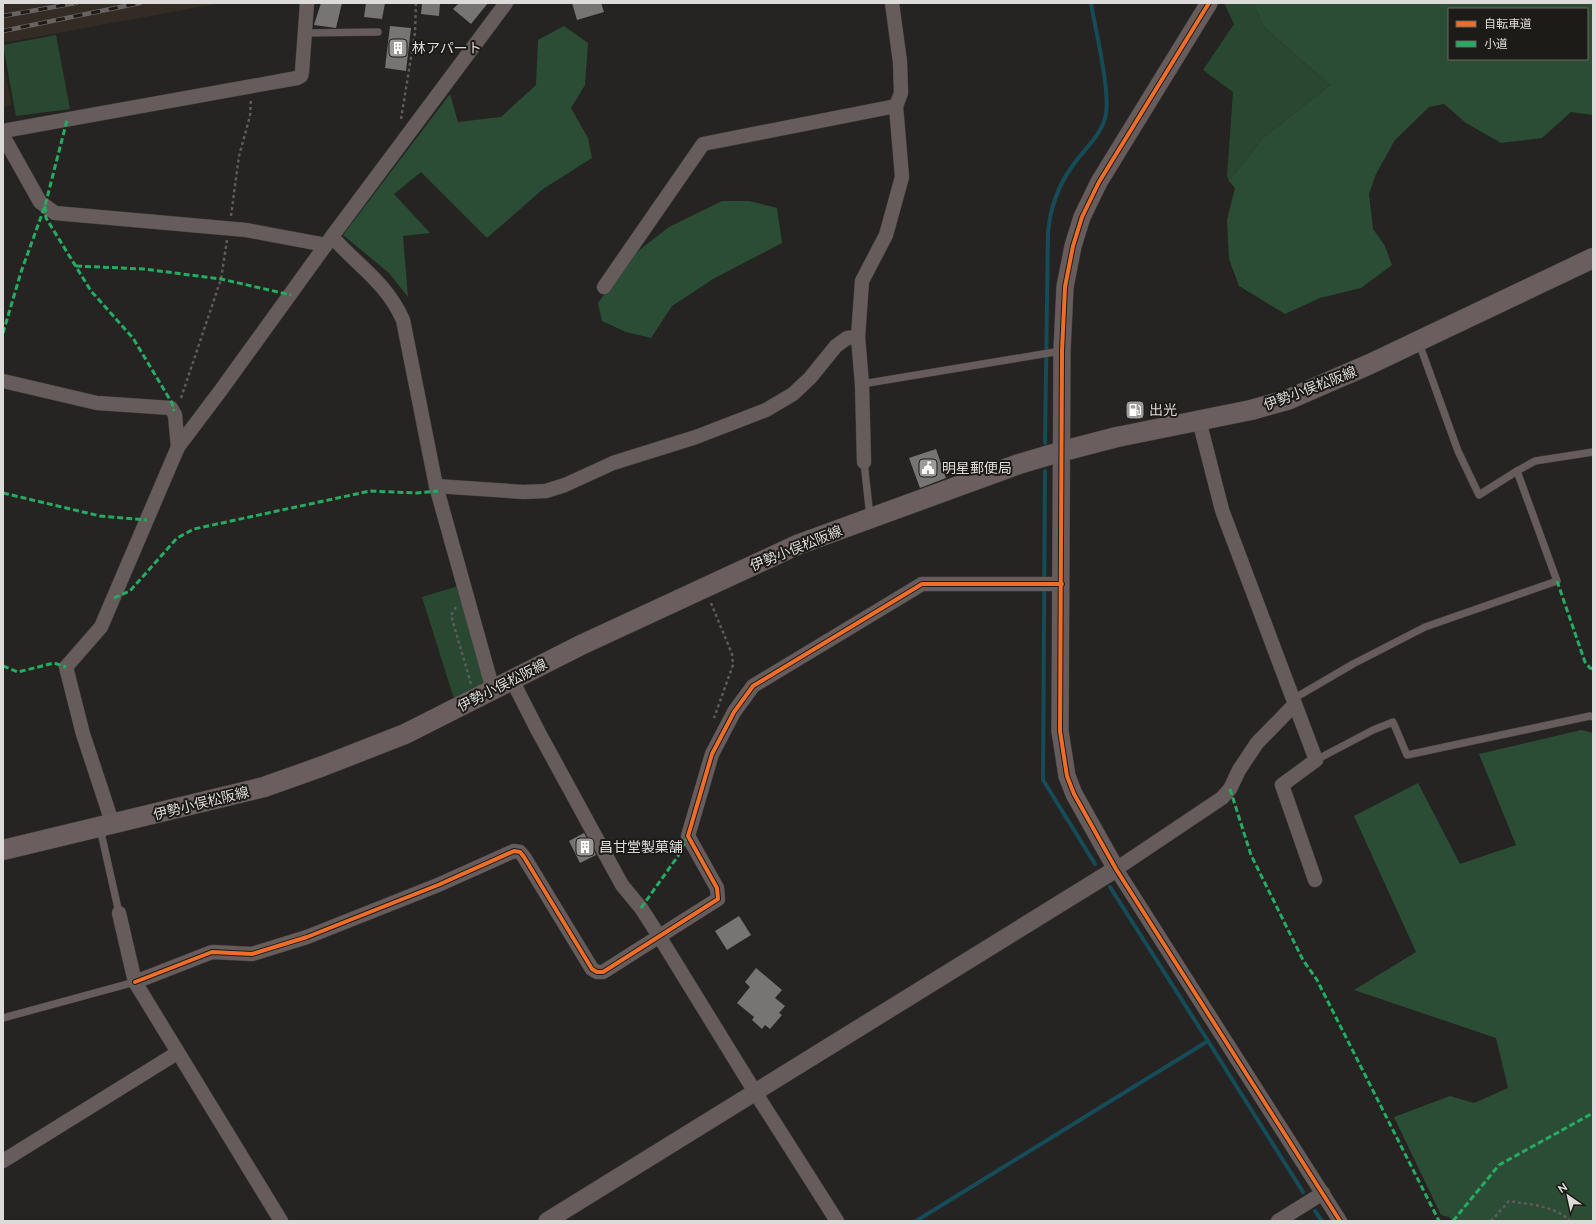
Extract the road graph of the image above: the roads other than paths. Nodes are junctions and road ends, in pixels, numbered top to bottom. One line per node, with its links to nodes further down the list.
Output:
1 (307, 3): 6 (street)
2 (506, 3): 10 (street)
3 (892, 3): 7 (street)
4 (1209, 3): 15 (street)
5 (378, 32): 6 (lane)
6 (305, 33): 8 (street)
7 (896, 106): 12 (street); 13 (street)
8 (3, 131)
9 (3, 136): 10 (street)
10 (330, 240): 19 (street); 24 (street)
11 (1593, 258): 14 (main road, 伊勢小俣松阪線)
12 (604, 287)
13 (858, 337): 17 (street); 24 (street)
14 (1418, 341): 18 (main road, 伊勢小俣松阪線); 23 (lane)
15 (1057, 352): 17 (lane); 20 (street)
16 (3, 381): 19 (street)
17 (862, 384): 22 (street)
18 (1199, 420): 20 (main road, 伊勢小俣松阪線); 29 (street)
19 (178, 446): 32 (street)
20 (1063, 451): 25 (main road, 伊勢小俣松阪線); 26 (street)
21 (1593, 452): 23 (lane)
22 (864, 462): 25 (lane)
23 (1517, 471): 29 (lane)
24 (436, 486): 28 (street)
25 (871, 519): 27 (main road, 伊勢小俣松阪線)
26 (1057, 584): 34 (street); 37 (street)
27 (512, 680): 28 (main road, 伊勢小俣松阪線); 37 (street)
28 (493, 690): 32 (main road, 伊勢小俣松阪線)
29 (1294, 701): 31 (street); 34 (street)
30 (1593, 717): 31 (lane)
31 (1316, 760): 35 (street)
32 (106, 826): 33 (main road, 伊勢小俣松阪線); 36 (lane)
33 (3, 850)
34 (1116, 869): 41 (street); 43 (street)
35 (1315, 880)
36 (119, 913): 38 (street)
37 (659, 936): 38 (street); 41 (street)
38 (135, 982): 39 (lane); 40 (street)
39 (3, 1018)
40 (177, 1054): 42 (street); 44 (street)
41 (755, 1092): 45 (street); 46 (street)
42 (3, 1160)
43 (1323, 1193): 47 (street); 48 (street)
44 (281, 1221)
45 (547, 1221)
46 (837, 1221)
47 (1278, 1221)
48 (1340, 1221)

